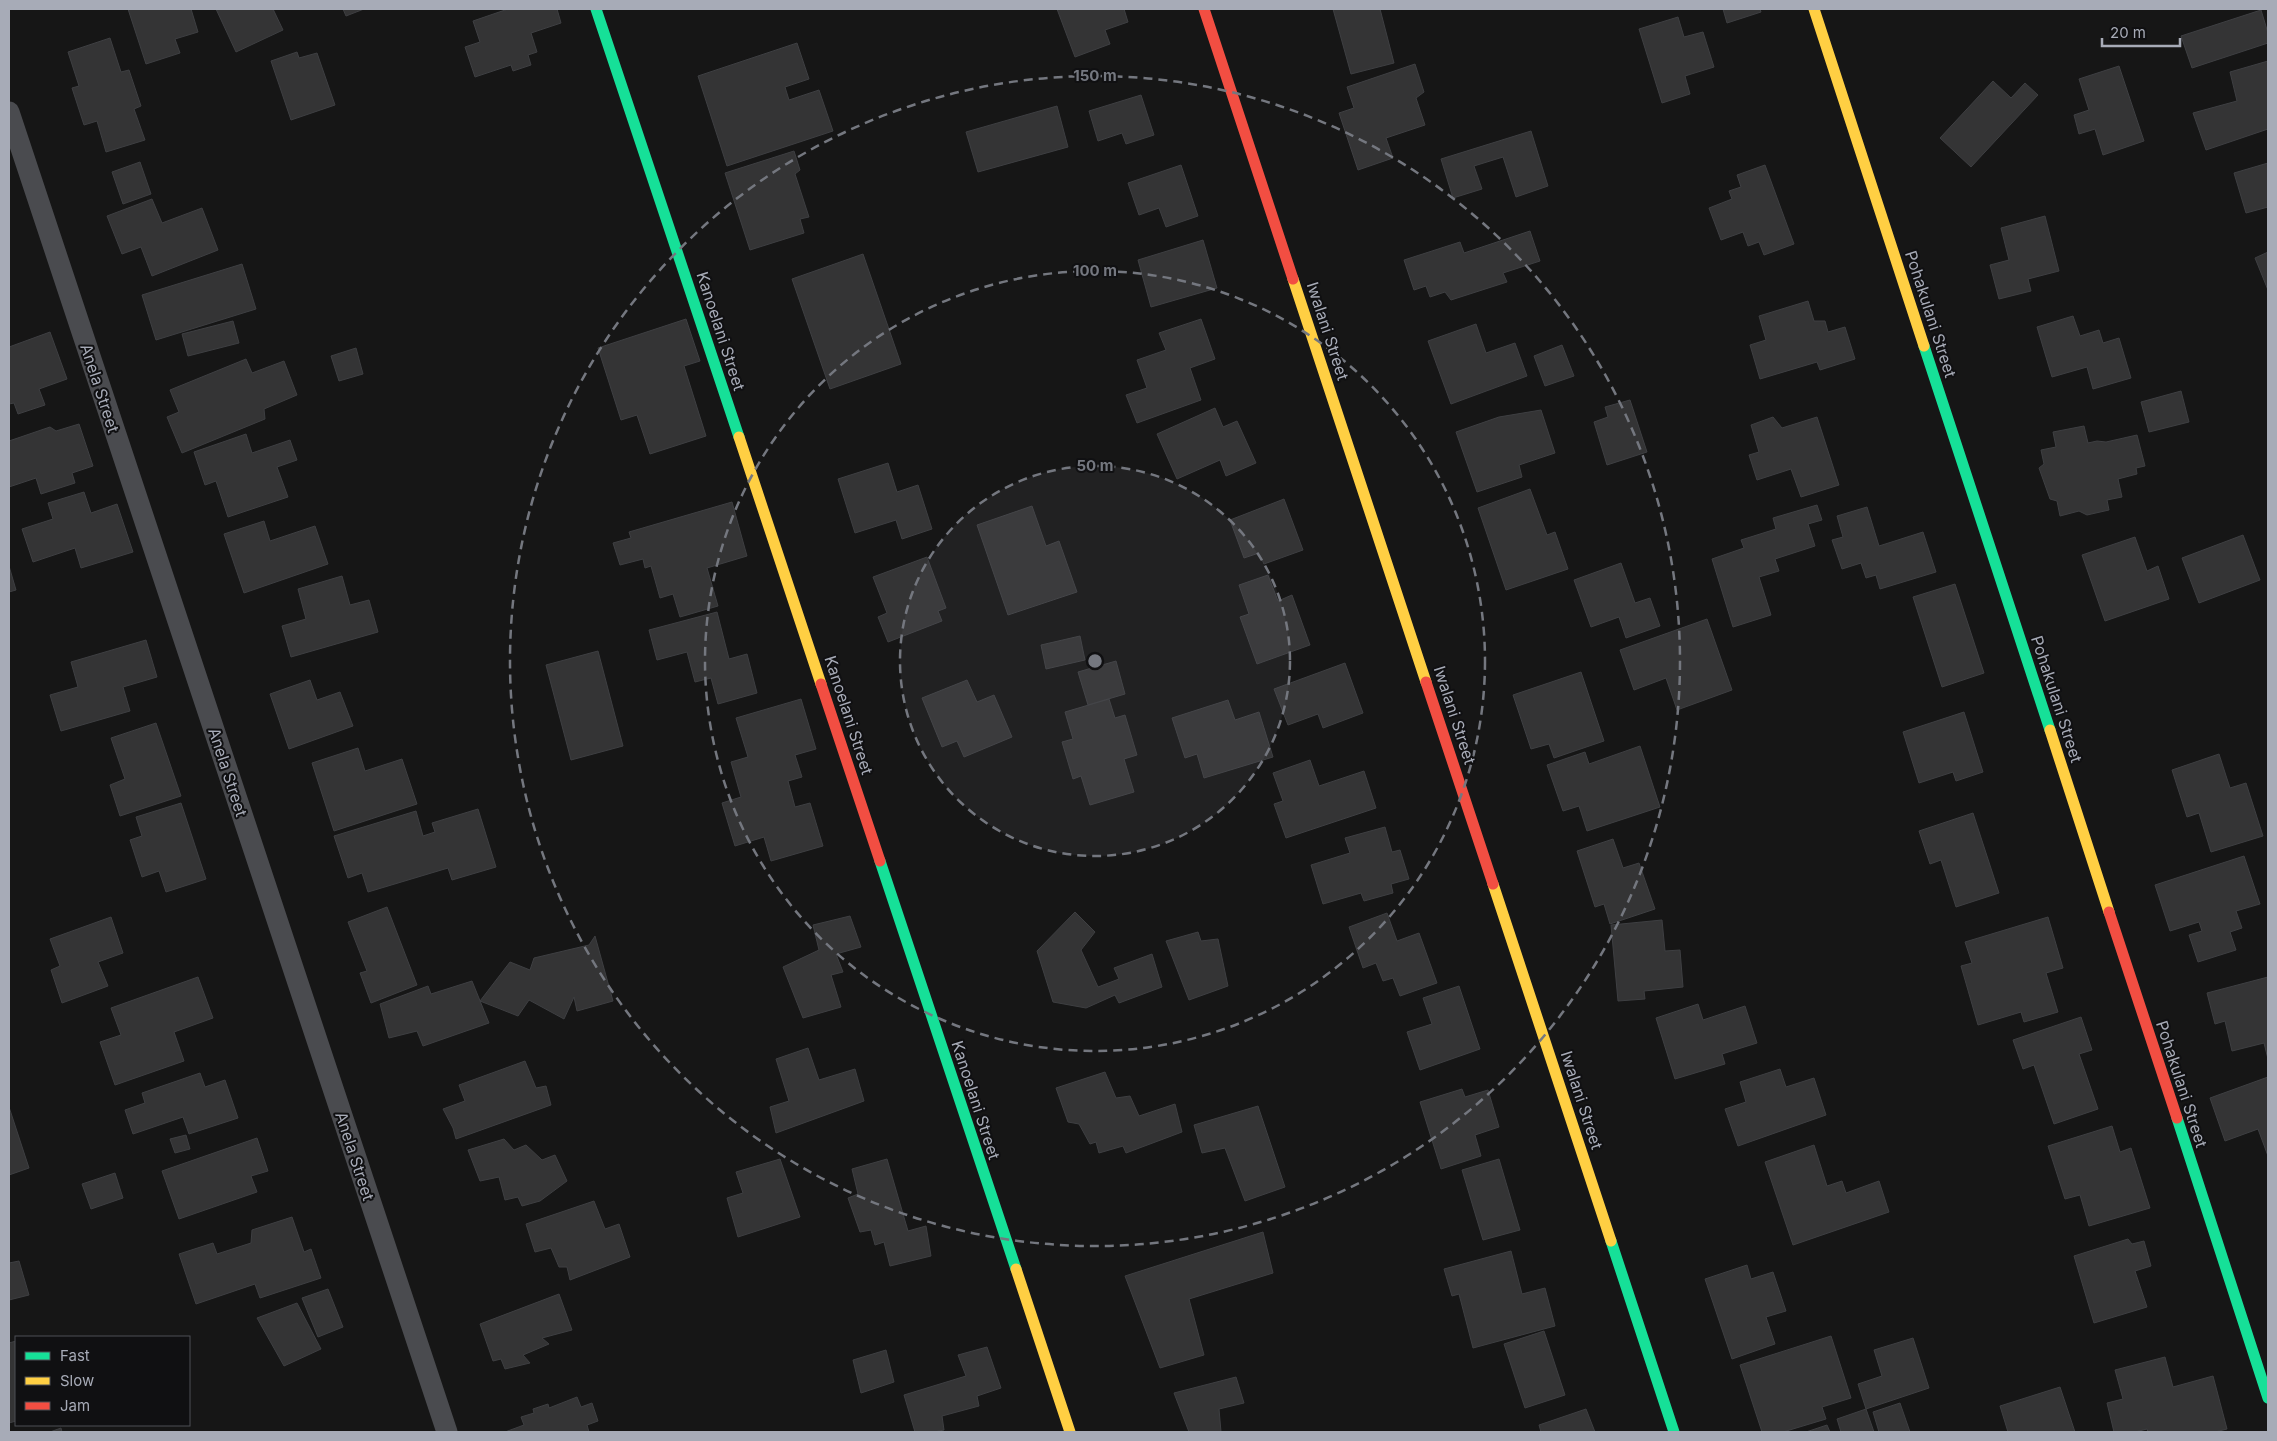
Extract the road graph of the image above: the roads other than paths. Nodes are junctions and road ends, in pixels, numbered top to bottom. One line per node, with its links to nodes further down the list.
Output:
1 (596, 9): 7 (street, Kanoelani Street)
2 (1204, 9): 8 (street, Iwalani Street)
3 (1814, 9): 5 (street, Pohakulani Street)
4 (9, 112): 6 (street, Anela Street)
5 (2268, 1398)
6 (447, 1432)
7 (1070, 1432)
8 (1674, 1432)

